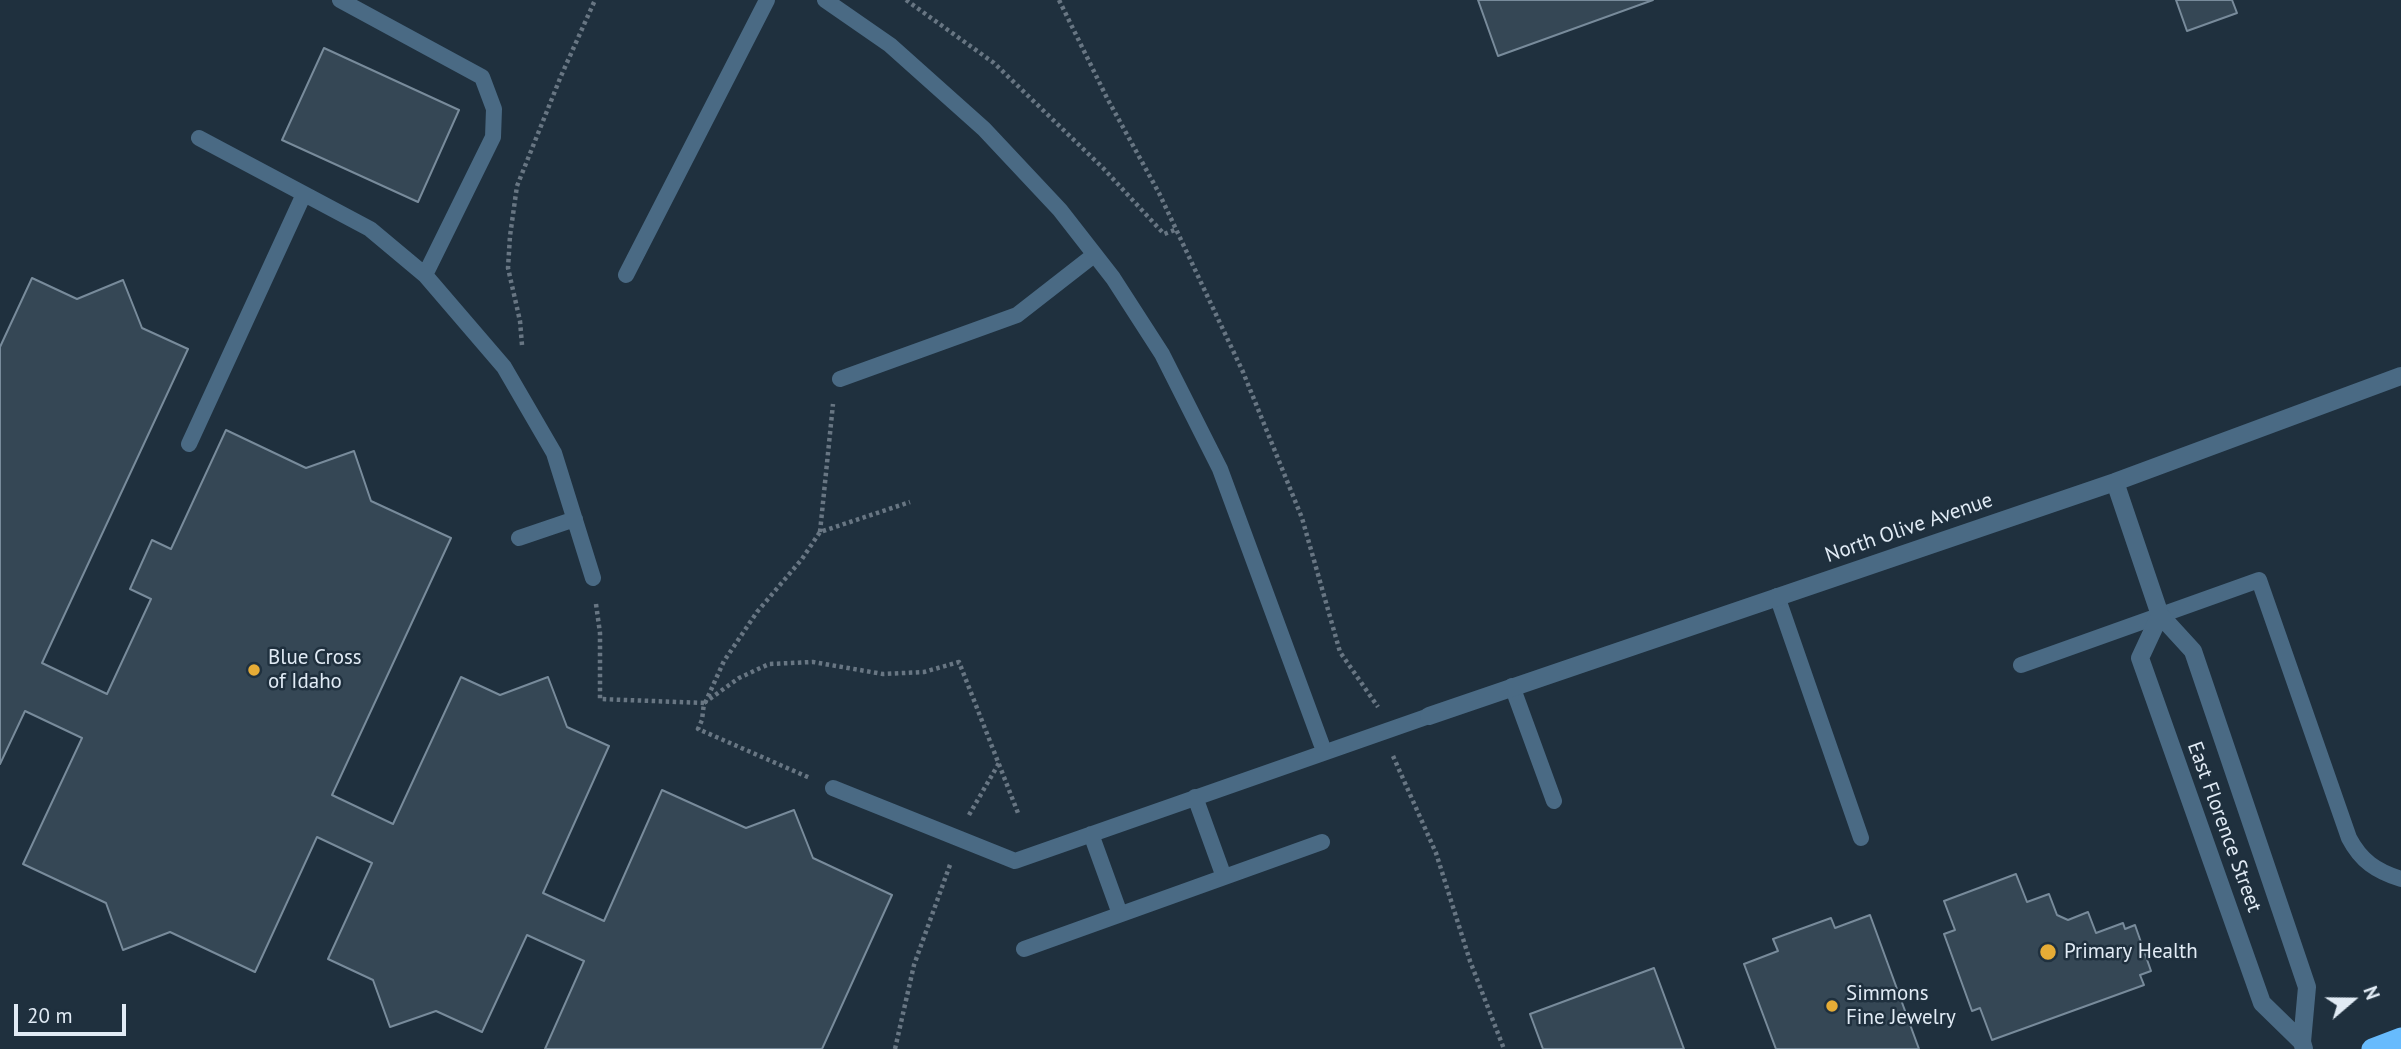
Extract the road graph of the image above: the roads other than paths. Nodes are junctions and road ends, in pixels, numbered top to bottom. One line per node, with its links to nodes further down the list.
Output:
1 (340, 0): 7 (lane)
2 (768, 0): 8 (lane)
3 (825, 0): 6 (lane)
4 (199, 138): 5 (lane)
5 (304, 194): 7 (lane); 11 (lane)
6 (1094, 255): 10 (lane); 21 (lane)
7 (425, 275): 13 (lane)
8 (626, 275)
9 (2401, 376): 12 (street, North Olive Avenue)
10 (840, 379)
11 (188, 444)
12 (2115, 482): 16 (street, North Olive Avenue); 17 (street, East Florence Street)
13 (575, 519): 14 (lane); 15 (lane)
14 (519, 538)
15 (593, 578)
16 (1777, 596): 19 (street, North Olive Avenue); 26 (lane)
17 (2160, 615): 18 (lane); 29 (lane); 33 (street, East Florence Street); 33 (street, East Florence Street)
18 (2021, 665)
19 (1512, 686): 20 (street, North Olive Avenue); 24 (lane)
20 (1429, 716): 21 (lane)
21 (1324, 751): 23 (lane)
22 (834, 788): 25 (lane)
23 (1195, 797): 25 (lane); 28 (lane)
24 (1554, 801)
25 (1091, 834): 30 (lane)
26 (1861, 838)
27 (1322, 842): 28 (lane)
28 (1224, 877): 30 (lane)
29 (2401, 879)
30 (1120, 914): 31 (lane)
31 (1024, 949)
32 (2401, 1038): 34 (highway)
33 (2303, 1046)
34 (2372, 1049)

